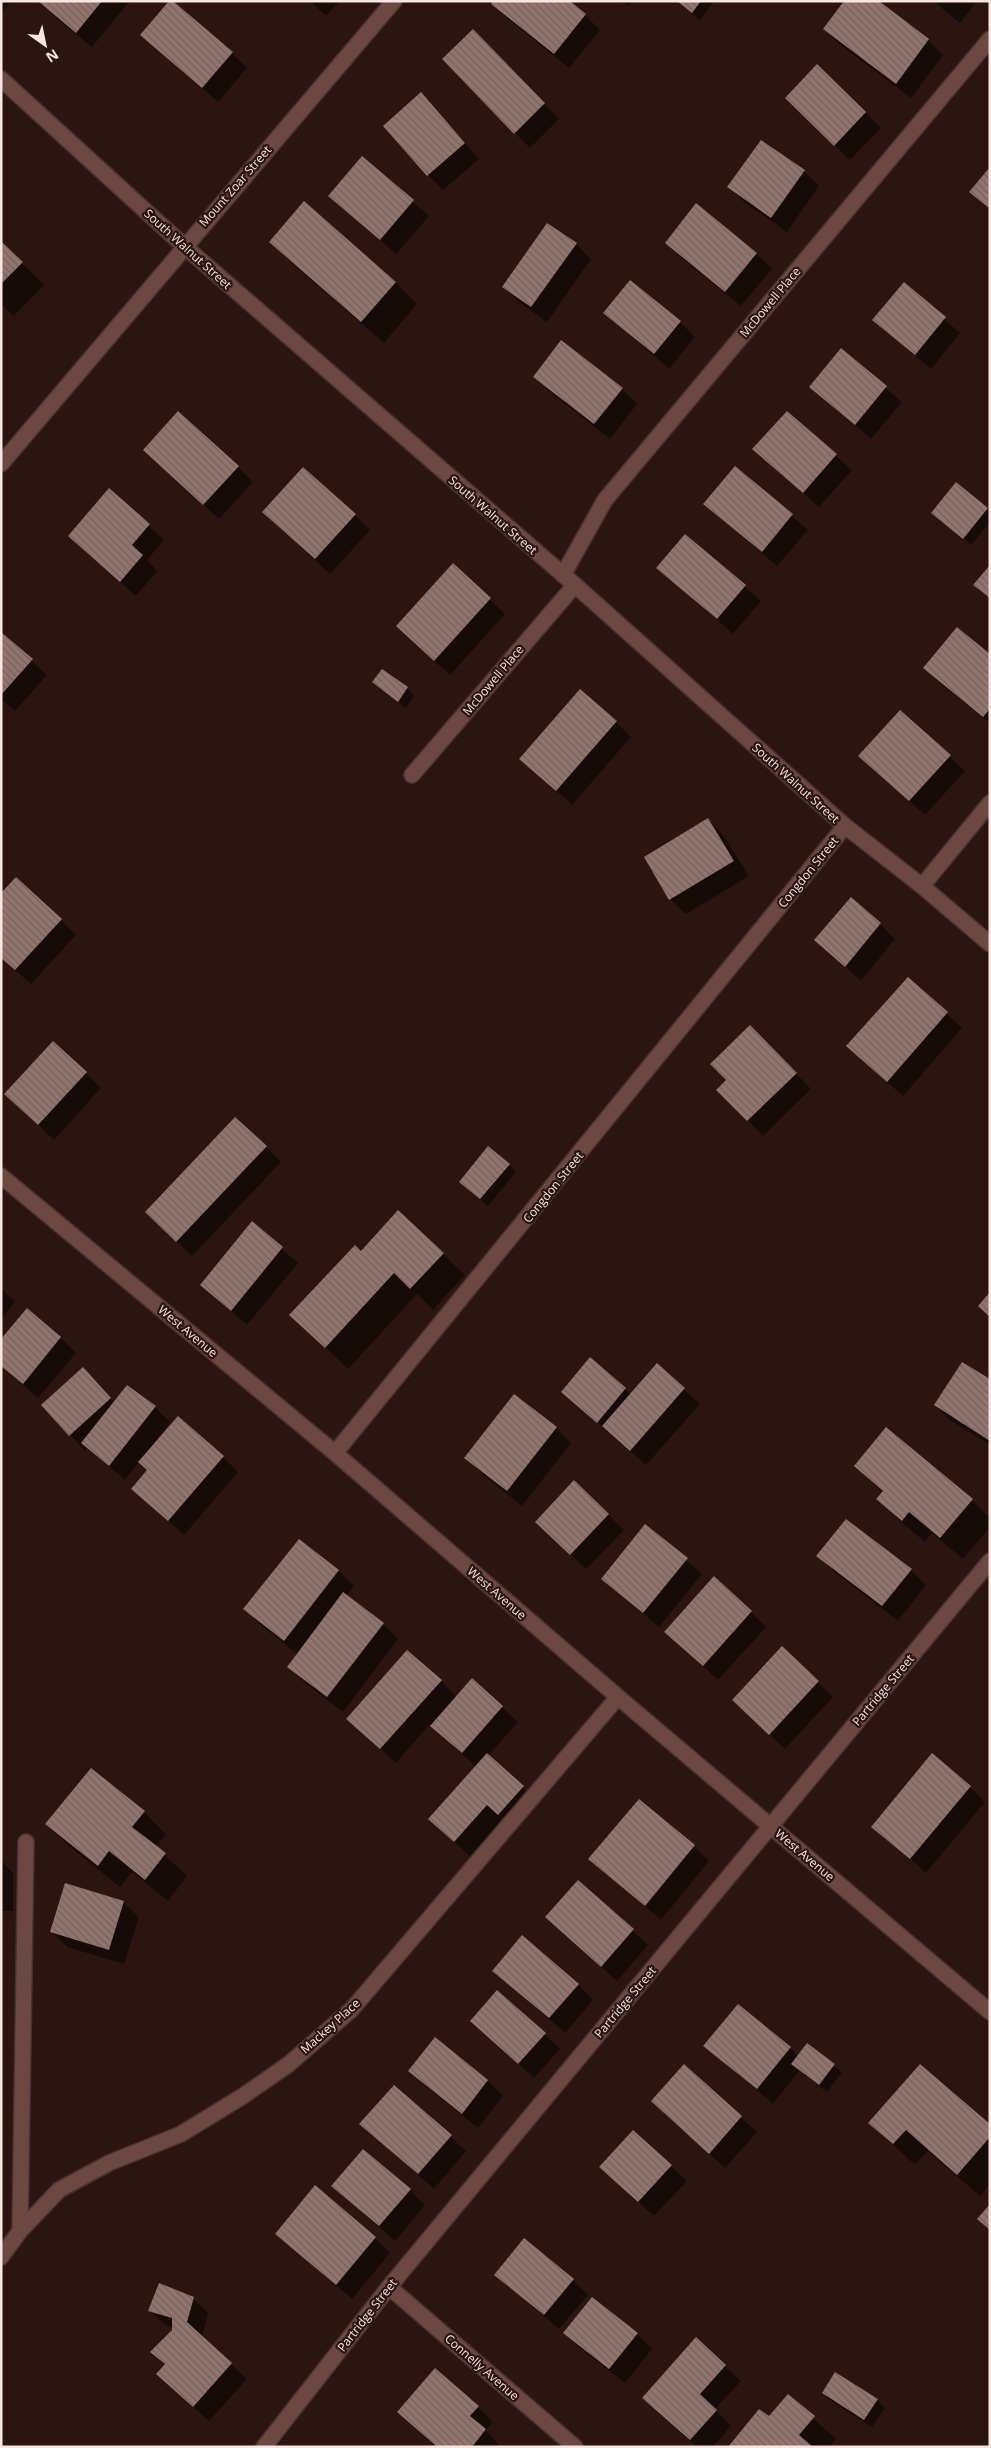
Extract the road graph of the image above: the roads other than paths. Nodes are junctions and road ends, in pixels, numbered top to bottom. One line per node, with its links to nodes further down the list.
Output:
1 (394, 1): 4 (street, Mount Zoar Street)
2 (990, 39): 6 (street, McDowell Place)
3 (1, 80): 4 (street, South Walnut Street)
4 (184, 246): 5 (street, Mount Zoar Street); 6 (street, South Walnut Street)
5 (1, 464)
6 (563, 575): 7 (street, South Walnut Street)
7 (575, 585): 8 (street, McDowell Place); 10 (street, South Walnut Street)
8 (412, 776)
9 (990, 803): 11 (street)
10 (845, 826): 11 (street, South Walnut Street); 14 (street, Congdon Street)
11 (922, 886): 12 (street, South Walnut Street)
12 (990, 944)
13 (1, 1176): 14 (street, West Avenue)
14 (335, 1453): 16 (street, West Avenue)
15 (990, 1561): 17 (street, Partridge Street)
16 (618, 1697): 17 (street, West Avenue); 20 (street, Mackey Place)
17 (771, 1826): 19 (street, West Avenue); 22 (street, Partridge Street)
18 (26, 1842): 20 (street)
19 (990, 2012)
20 (20, 2230): 21 (street, Mackey Place)
21 (1, 2257)
22 (389, 2287): 23 (street, Partridge Street); 24 (street, Connelly Avenue)
23 (264, 2447)
24 (575, 2447)

